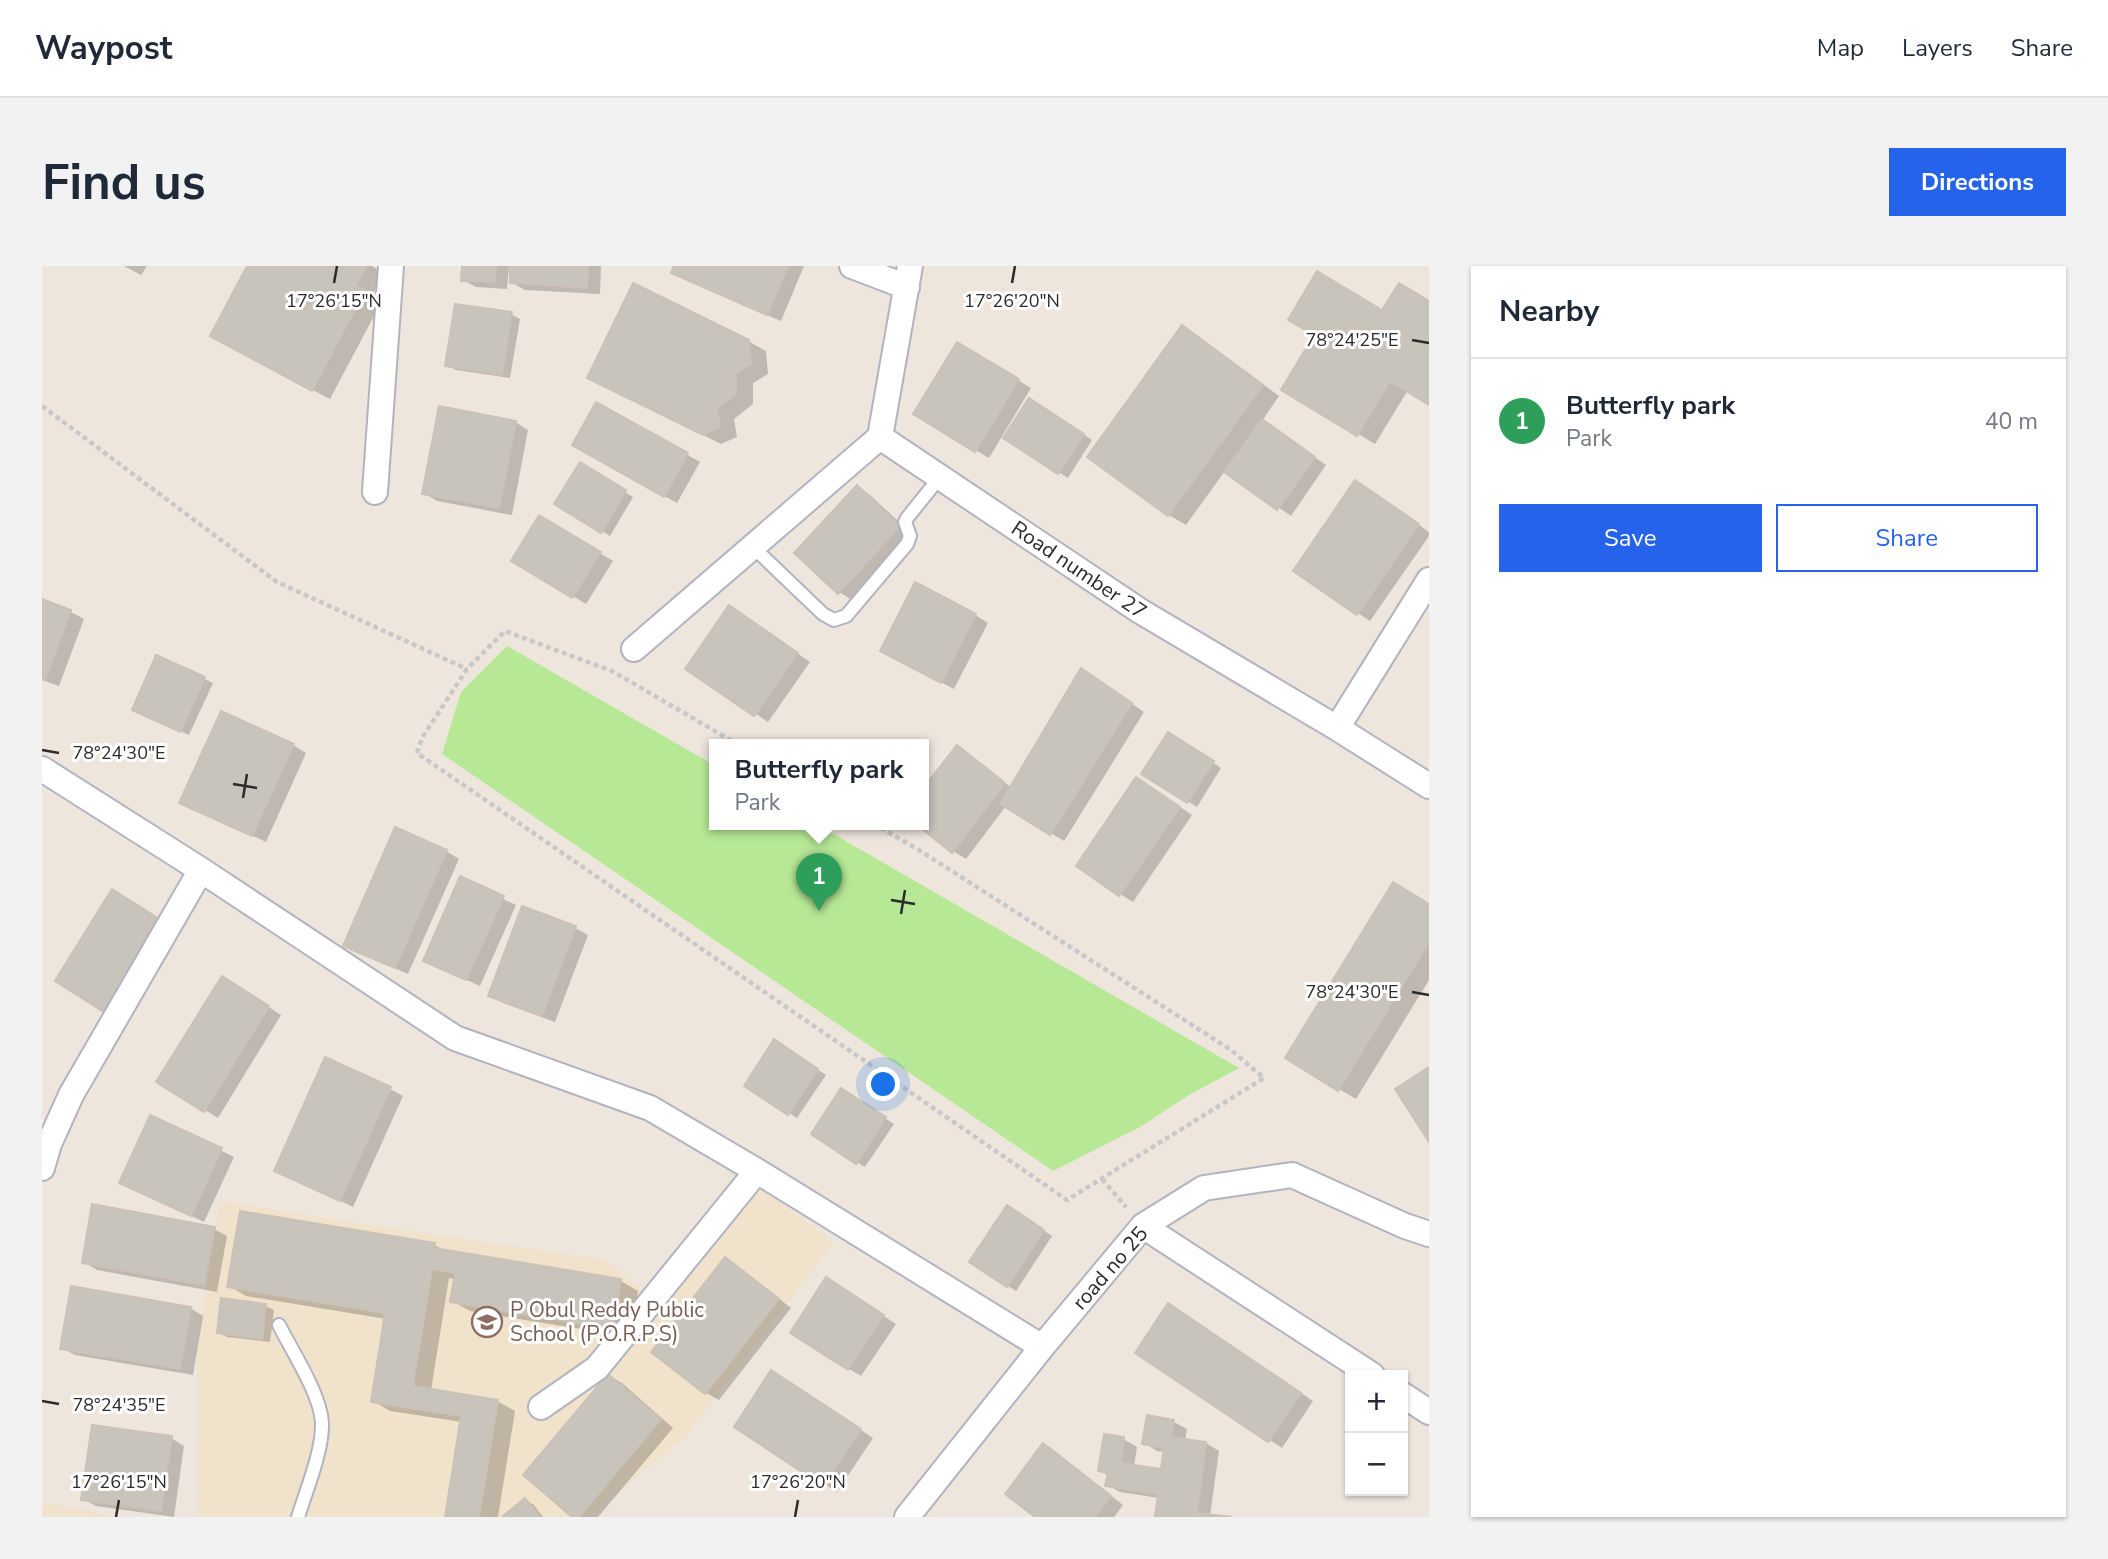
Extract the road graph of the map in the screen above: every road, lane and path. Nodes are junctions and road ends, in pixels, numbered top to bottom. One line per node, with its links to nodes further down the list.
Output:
1 (391, 266): 7 (street)
2 (852, 266): 3 (street)
3 (909, 277): 5 (street)
4 (42, 406): 11 (path)
5 (880, 437): 6 (street, Road number 27); 8 (street)
6 (940, 477): 8 (lane); 12 (street, Road number 27)
7 (375, 492)
8 (753, 547): 10 (street)
9 (1429, 579): 12 (street)
10 (634, 649)
11 (467, 669): 13 (path); 20 (path)
12 (1337, 728): 15 (street, Road number 27)
13 (728, 739)
14 (42, 769): 17 (street)
15 (1429, 786)
16 (885, 830): 20 (path)
17 (201, 870): 18 (street); 19 (street)
18 (42, 1168)
19 (757, 1171): 24 (street); 27 (street)
20 (1102, 1179): 21 (path)
21 (1137, 1220): 22 (street, road no 25); 24 (street, road no 25); 25 (street)
22 (1429, 1234)
23 (279, 1325): 29 (lane)
24 (1042, 1347): 30 (street, road no 25)
25 (1364, 1370)
26 (1408, 1398): 28 (street)
27 (541, 1407)
28 (1429, 1412)
29 (298, 1517)
30 (907, 1517)

